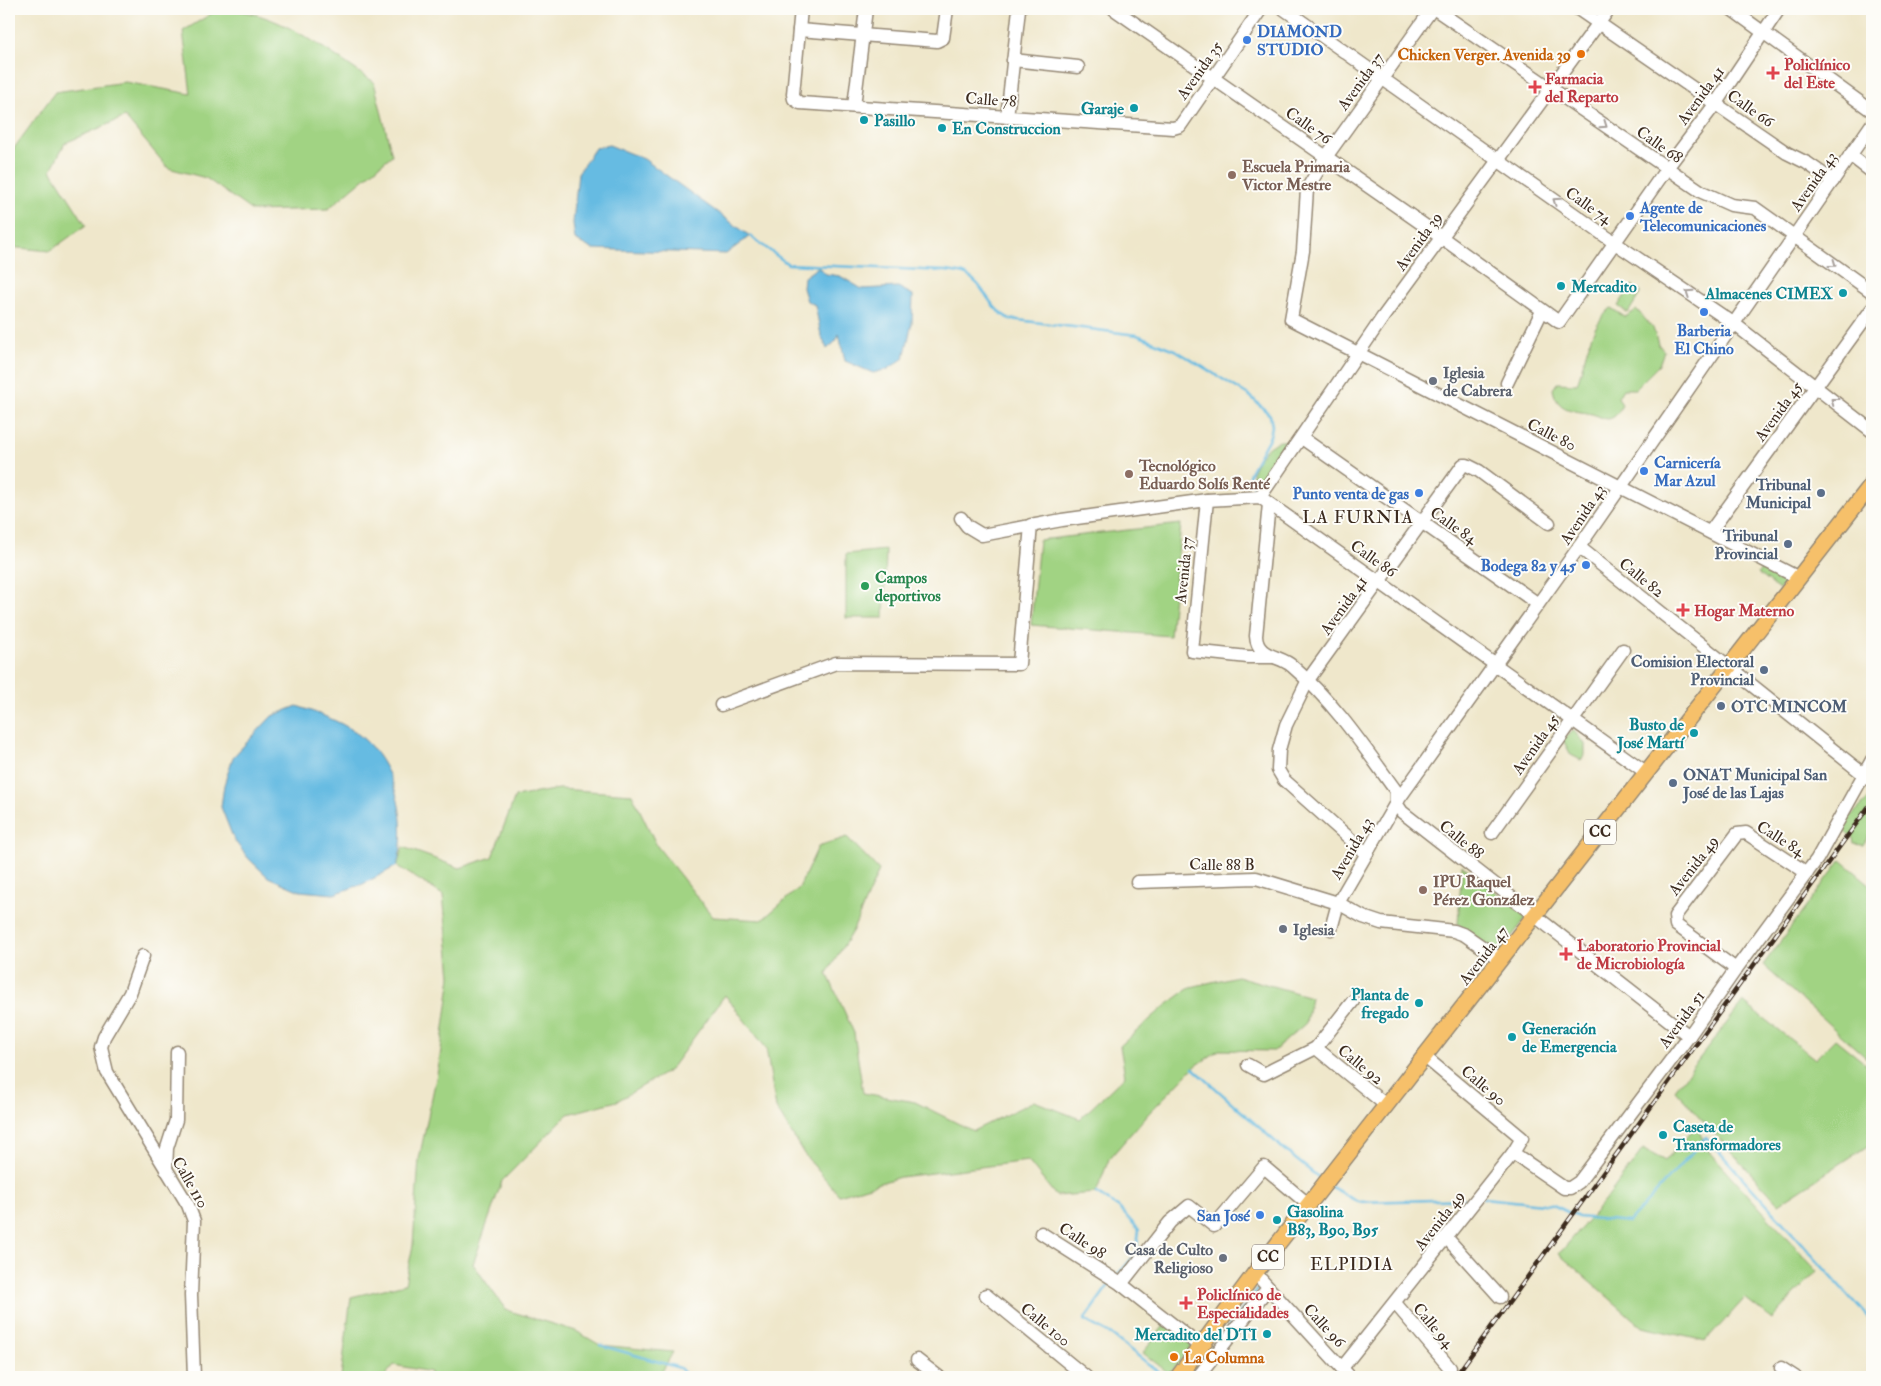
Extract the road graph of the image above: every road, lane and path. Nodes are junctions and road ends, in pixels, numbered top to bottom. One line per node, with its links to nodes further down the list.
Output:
1 (801, 9): 14 (street)
2 (866, 9): 16 (street)
3 (947, 9): 16 (street)
4 (1019, 9): 17 (street)
5 (1114, 9): 20 (street, Calle 76)
6 (1261, 9): 20 (street, Avenida 35)
7 (1284, 9): 19 (street, Calle 74)
8 (1433, 9): 19 (street, Avenida 37); 21 (street, Calle 68)
9 (1578, 9): 13 (street, Calle 66)
10 (1609, 9): 13 (street, Avenida 39)
11 (1731, 9): 15 (street)
12 (1779, 9): 15 (street, Avenida 41)
13 (1598, 23): 21 (street, Avenida 39); 22 (street, Calle 66)
14 (799, 30): 16 (street); 23 (street, Calle 78)
15 (1764, 32): 22 (street, Avenida 41); 24 (street)
16 (862, 36): 23 (street)
17 (1013, 60): 18 (street); 25 (street)
18 (1078, 67)
19 (1383, 78): 29 (street, Avenida 37); 30 (street, Calle 74)
20 (1213, 79): 27 (street, Avenida 35); 29 (street, Calle 76)
21 (1550, 87): 30 (street, Avenida 39); 31 (street, Calle 68, one-way to 31)
22 (1716, 103): 31 (street, Avenida 41); 33 (street, Calle 66)
23 (854, 106): 25 (street, Calle 78)
24 (1872, 111)
25 (1007, 117): 27 (street, Calle 78)
26 (1872, 124): 28 (street, Avenida 43)
27 (1180, 126)
28 (1850, 155): 32 (street); 33 (street, Avenida 43)
29 (1326, 157): 35 (street, Calle 76); 40 (street, Avenida 37)
30 (1498, 160): 35 (street, Avenida 39); 36 (street, Calle 74, one-way to 30)
31 (1667, 168): 34 (street, Calle 68); 36 (street, Avenida 41)
32 (1872, 172)
33 (1833, 180): 34 (street, Avenida 43)
34 (1794, 236): 37 (street, Calle 68, one-way to 37); 42 (street, Avenida 43)
35 (1441, 237): 39 (street, Calle 76); 43 (street, Avenida 39)
36 (1615, 243): 41 (street, Avenida 41); 42 (street, Calle 74, one-way to 36)
37 (1872, 292)
38 (1872, 309): 45 (street, Avenida 45)
39 (1542, 311): 41 (street, Calle 76); 44 (street)
40 (1290, 319): 43 (street, Calle 80)
41 (1559, 322)
42 (1733, 323): 45 (street, Calle 74); 49 (street, Avenida 43)
43 (1358, 353): 47 (street, Avenida 39); 49 (street, Calle 80)
44 (1507, 383)
45 (1816, 386): 46 (street, Calle 74, one-way to 45); 56 (street, Avenida 45)
46 (1872, 431)
47 (1302, 438): 51 (street, Avenida 39); 53 (street, Calle 84)
48 (1872, 484): 58 (main road, Avenida 47 / CC)
49 (1620, 486): 56 (street, Calle 80); 57 (street, Avenida 43)
50 (1207, 500): 51 (street); 55 (street); 62 (street, Avenida 37)
51 (1264, 500): 59 (street, Calle 86); 61 (street, Avenida 39)
52 (961, 518): 55 (street)
53 (1421, 521): 54 (street, Avenida 41); 59 (street, Avenida 41); 60 (street, Calle 84)
54 (1548, 523)
55 (1031, 525): 68 (street)
56 (1710, 532): 58 (street, Calle 80)
57 (1579, 547): 60 (street, Avenida 43); 66 (street, Calle 82)
58 (1799, 578): 66 (main road, Avenida 47 / CC)
59 (1380, 582): 65 (street, Calle 86); 67 (street, Avenida 41)
60 (1538, 604): 65 (street, Avenida 43)
61 (1256, 636): 64 (street, Calle 88)
62 (1192, 644): 64 (street, Calle 88)
63 (1623, 650): 69 (street, Avenida 45)
64 (1272, 657): 67 (street, Calle 88)
65 (1496, 665): 69 (street, Calle 86); 73 (street, Avenida 43)
66 (1728, 668): 71 (main road, Avenida 47 / CC); 72 (street, Calle 82)
67 (1308, 680): 73 (street, Calle 88); 76 (street, Avenida 41)
68 (720, 705)
69 (1573, 718): 71 (street, Calle 86); 74 (street, Avenida 45)
70 (1872, 760): 72 (street, Avenida 51)
71 (1647, 772): 80 (main road, Avenida 47 / CC)
72 (1868, 778): 77 (street, Avenida 51)
73 (1396, 803): 76 (street, Avenida 43); 80 (street, Calle 88)
74 (1492, 833)
75 (1738, 834): 77 (street, Calle 84); 84 (street, Avenida 49)
76 (1366, 853): 79 (street, Avenida 43)
77 (1807, 873): 84 (street, Avenida 51)
78 (1137, 882): 79 (street, Calle 88 B)
79 (1338, 903): 81 (street, Avenida 43); 83 (street, Calle 88 B)
80 (1535, 916): 83 (main road, Avenida 47 / CC); 86 (street, Calle 88)
81 (1331, 929)
82 (143, 956): 94 (street, Calle 110)
83 (1501, 960): 89 (main road, Avenida 47 / CC)
84 (1736, 968): 86 (street, Avenida 51)
85 (1353, 1001): 87 (street)
86 (1689, 1036): 93 (street, Avenida 51)
87 (1316, 1048): 90 (street); 91 (street, Calle 92)
88 (178, 1052): 94 (street)
89 (1425, 1057): 91 (main road, Avenida 47 / CC); 92 (street, Calle 90)
90 (1248, 1064)
91 (1387, 1106): 95 (main road, Avenida 47 / CC)
92 (1522, 1138): 93 (street, Avenida 49)
93 (1513, 1153): 97 (street, Avenida 49)
94 (166, 1170): 109 (street, Calle 110)
95 (1309, 1205): 98 (main road, Avenida 47 / CC); 99 (street)
96 (1041, 1232): 99 (street, Calle 98)
97 (1446, 1237): 102 (street); 103 (street, Avenida 49)
98 (1255, 1273): 100 (street, Calle 96); 104 (main road, Avenida 47 / CC)
99 (1121, 1284): 104 (street, Calle 98)
100 (1268, 1288): 108 (street, Calle 96); 113 (street)
101 (986, 1295): 111 (street, Calle 100)
102 (1500, 1297)
103 (1395, 1303): 106 (street, Calle 94); 108 (street, Avenida 49)
104 (1201, 1347): 112 (main road, Avenida 47 / CC)
105 (917, 1360): 110 (street)
106 (1450, 1368)
107 (1780, 1368): 114 (street)
108 (1346, 1373)
109 (194, 1377)
110 (939, 1377)
111 (1086, 1377)
112 (1178, 1377)
113 (1198, 1377)
114 (1795, 1377)

